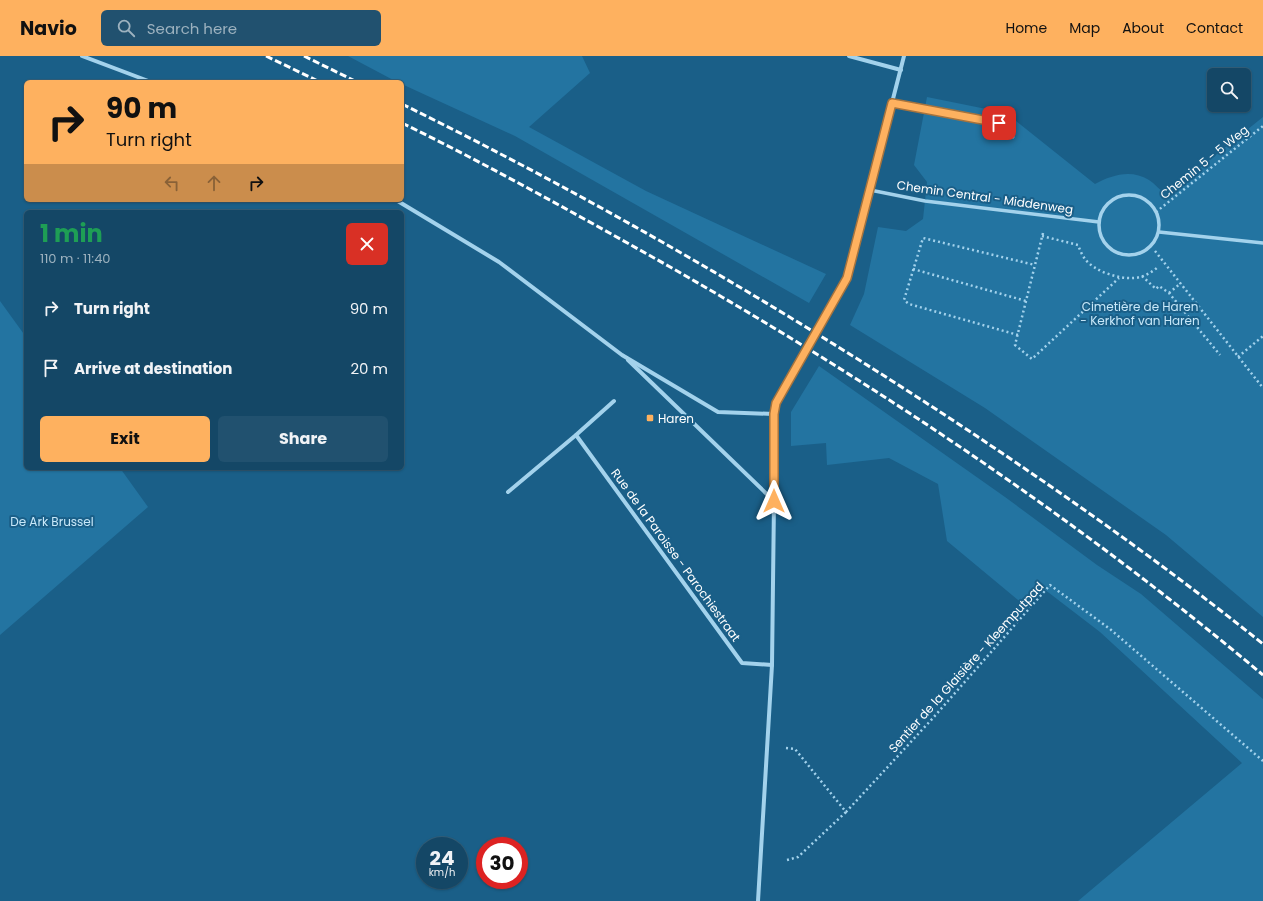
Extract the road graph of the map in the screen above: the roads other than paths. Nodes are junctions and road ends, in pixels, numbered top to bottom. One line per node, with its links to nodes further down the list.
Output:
1 (82, 56): 5 (street)
2 (849, 56): 4 (street)
3 (904, 56): 4 (street)
4 (900, 70): 6 (street)
5 (145, 80)
6 (892, 103): 7 (lane); 8 (street)
7 (1013, 137)
8 (870, 190): 10 (street, Chemin Central - Middenweg); 15 (street, bridge)
9 (399, 202): 13 (street)
10 (1098, 222): 11 (street); 11 (street)
11 (1159, 232): 12 (street)
12 (1263, 243)
13 (622, 355): 15 (street); 18 (street)
14 (614, 401): 16 (street)
15 (774, 414): 18 (street)
16 (576, 435): 17 (street); 19 (street, Rue de la Paroisse - Parochiestraat)
17 (508, 492)
18 (774, 501): 19 (street)
19 (772, 665): 20 (street)
20 (758, 901)

